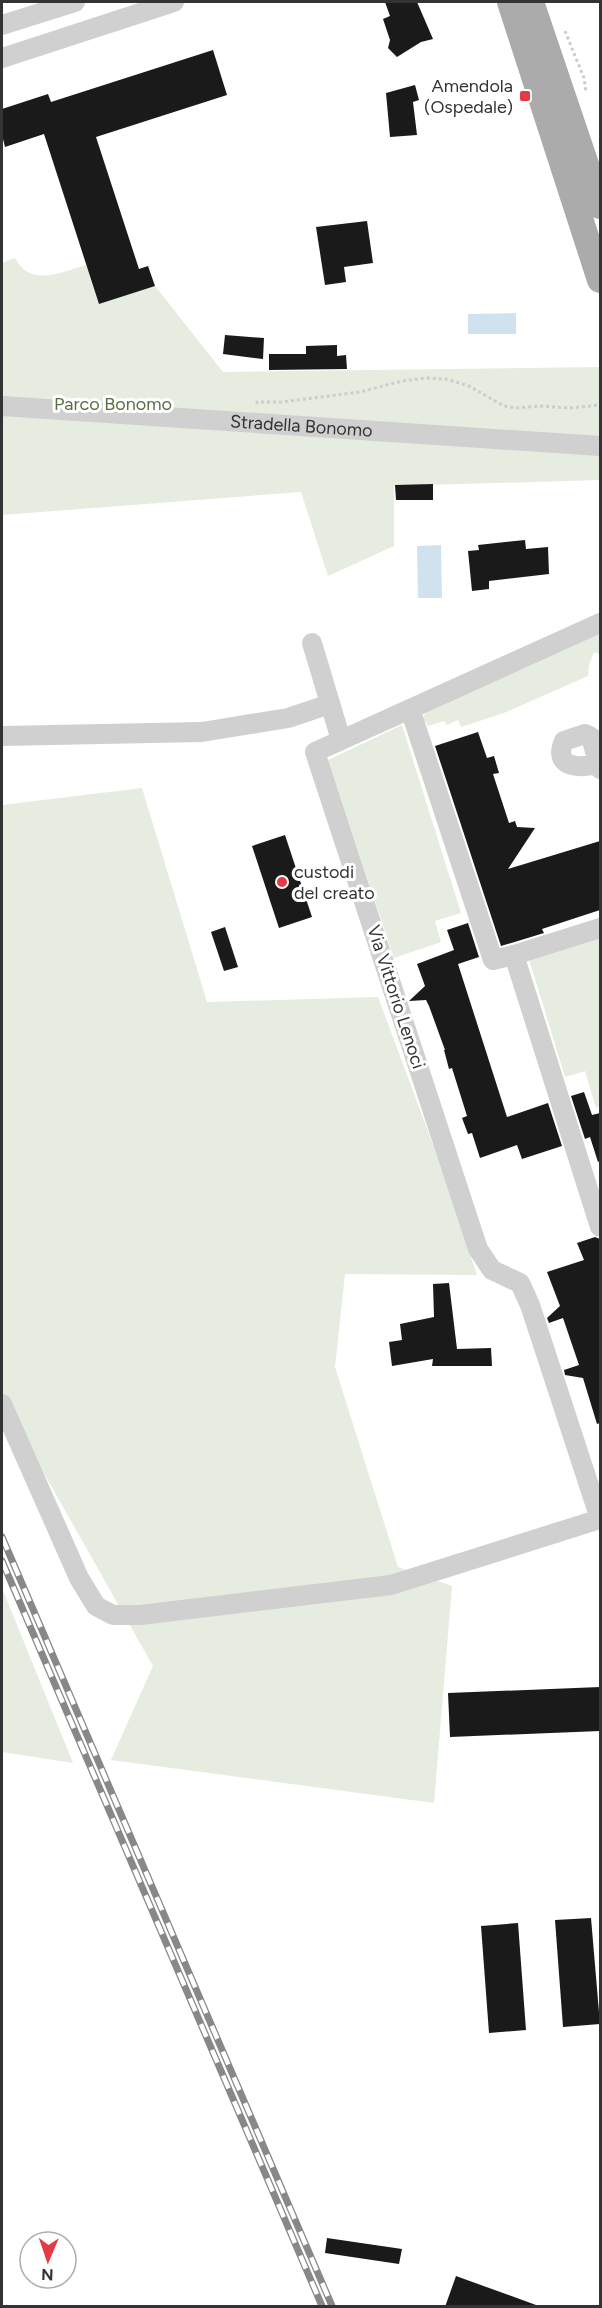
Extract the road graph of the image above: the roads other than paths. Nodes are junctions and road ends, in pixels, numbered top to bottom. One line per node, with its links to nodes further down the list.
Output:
1 (75, 2): 5 (street)
2 (174, 2): 6 (street)
3 (510, 2): 9 (main road)
4 (531, 2): 7 (main road)
5 (2, 25)
6 (2, 58)
7 (592, 155): 8 (main road)
8 (600, 206)
9 (600, 280)
10 (2, 406): 11 (street, Stradella Bonomo)
11 (600, 446)
12 (600, 623): 15 (street, Via Vittorio Lenoci)
13 (312, 643): 14 (street)
14 (330, 704): 16 (street); 17 (street)
15 (410, 709): 17 (street, Via Vittorio Lenoci); 19 (street)
16 (2, 736)
17 (341, 740): 22 (street, Via Vittorio Lenoci)
18 (600, 928): 19 (street)
19 (514, 955): 20 (street)
20 (600, 1227)
21 (2, 1404): 22 (street)
22 (600, 1519)

